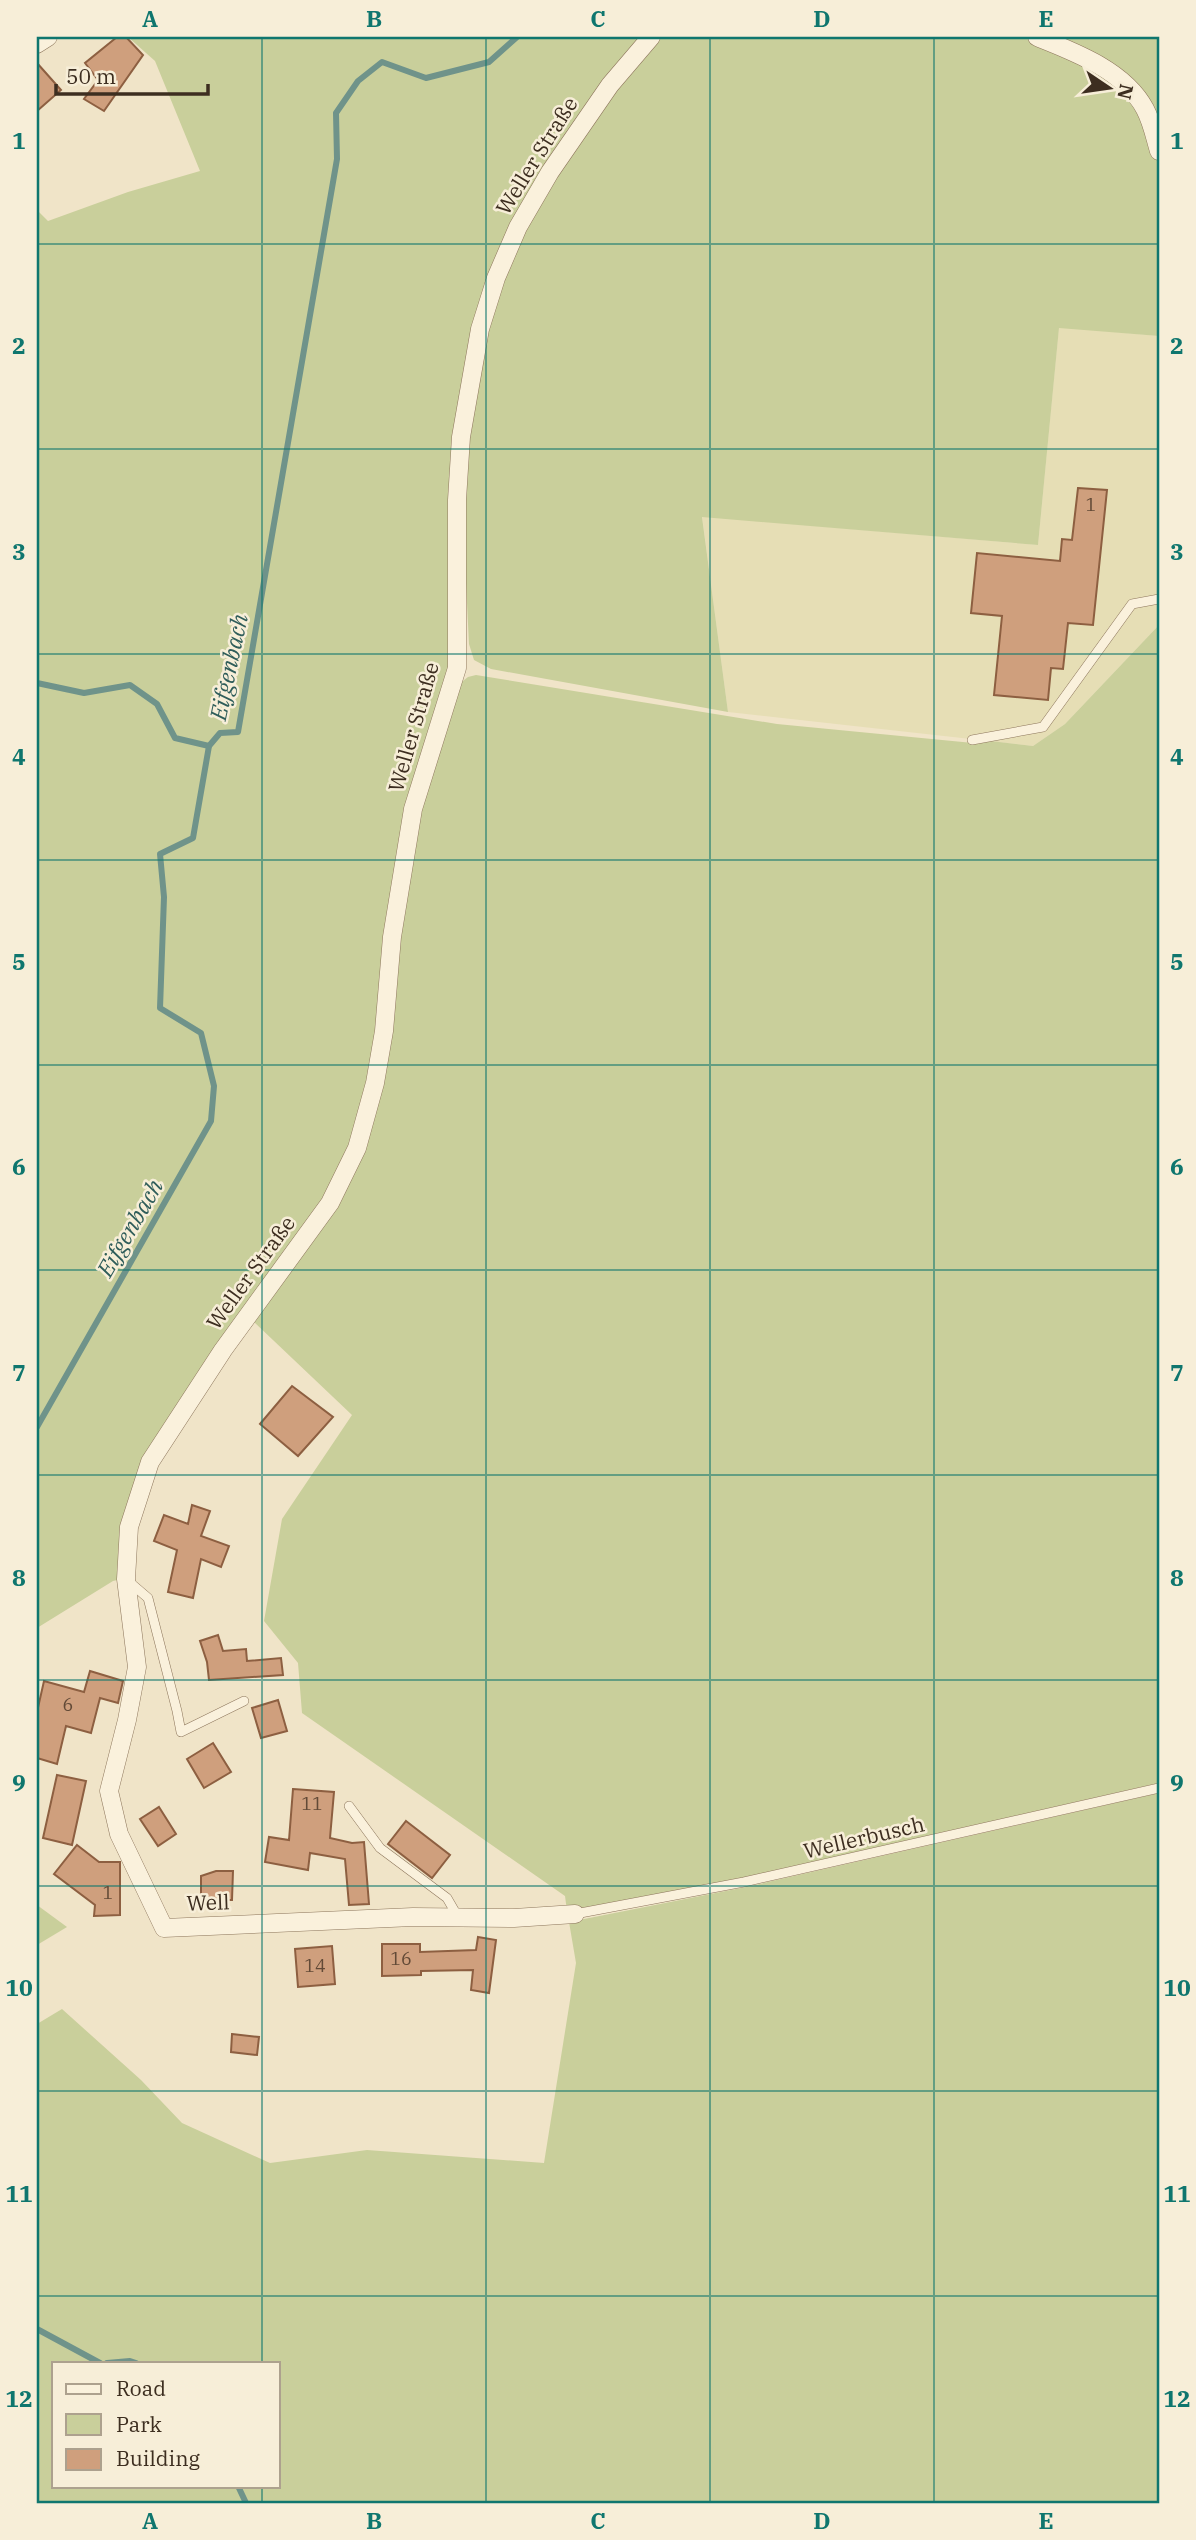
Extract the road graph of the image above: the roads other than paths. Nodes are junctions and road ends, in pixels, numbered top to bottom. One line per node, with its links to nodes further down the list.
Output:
1 (48, 37): 4 (street)
2 (651, 37): 8 (street, Weller Straße)
3 (1037, 37): 5 (street)
4 (37, 44)
5 (1159, 151)
6 (1159, 599): 7 (lane)
7 (972, 740)
8 (223, 1350): 9 (street, Well)
9 (126, 1579): 10 (lane); 14 (street, Well)
10 (244, 1701)
11 (1159, 1788): 13 (lane, Wellerbusch)
12 (349, 1806): 14 (lane)
13 (575, 1914): 14 (street, Well)
14 (458, 1917)

